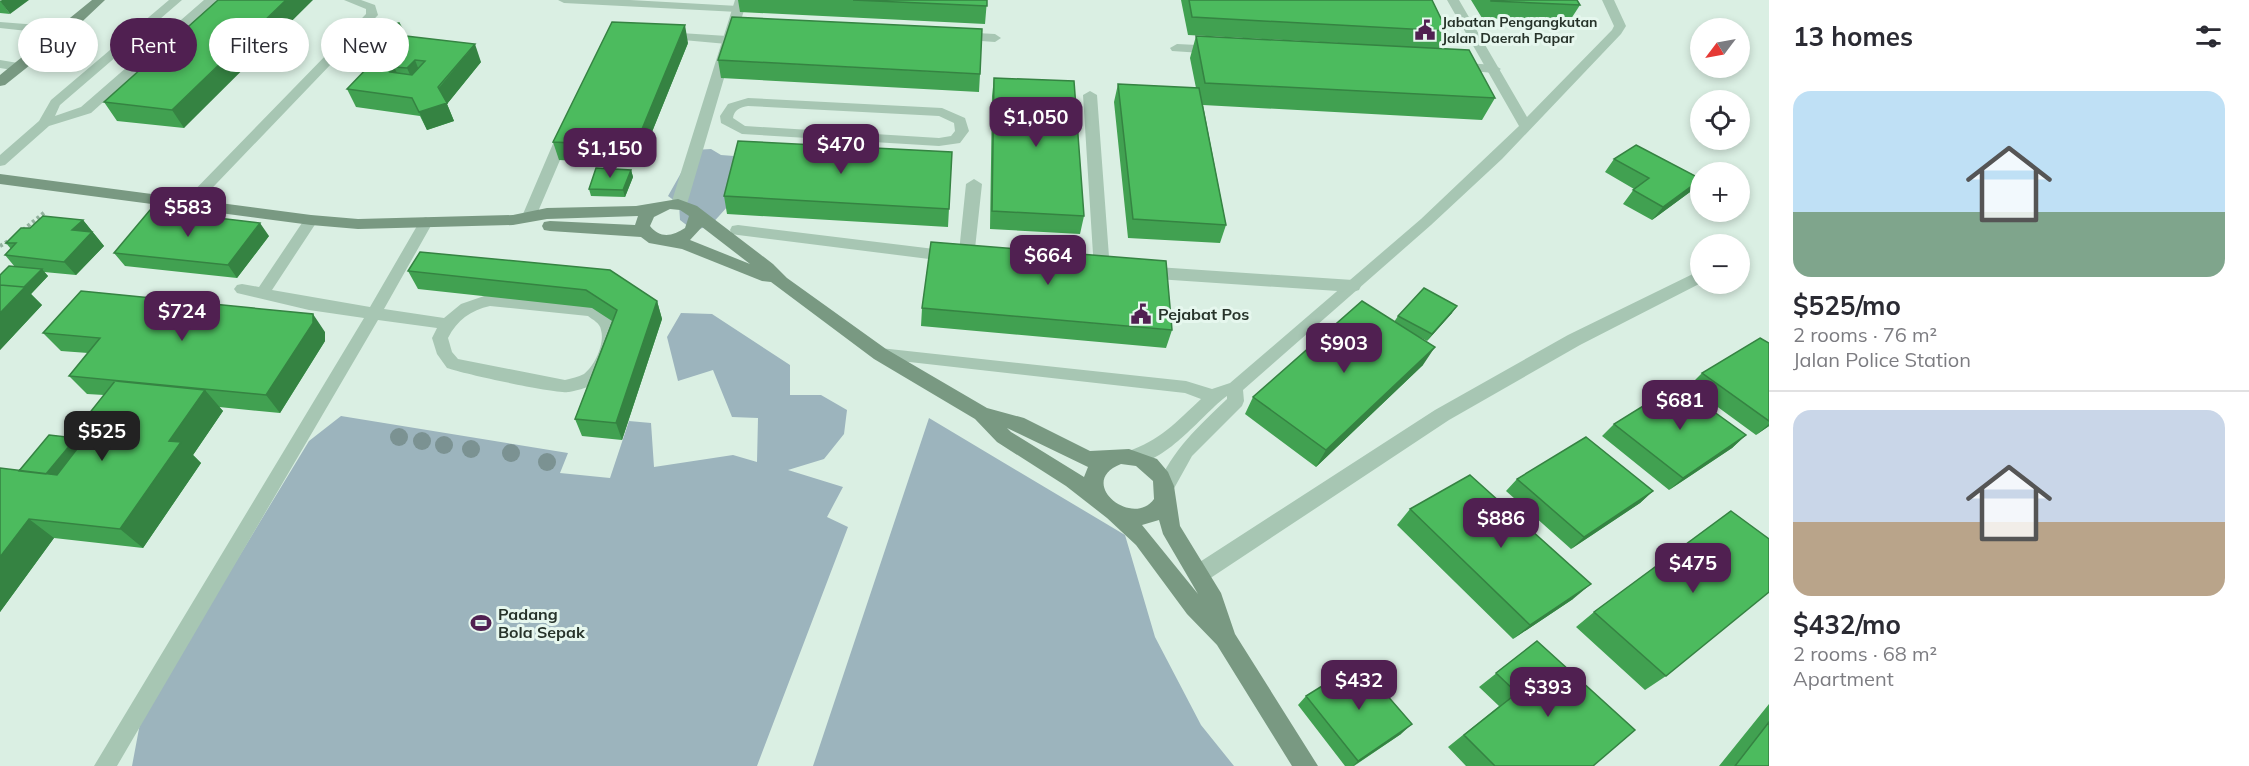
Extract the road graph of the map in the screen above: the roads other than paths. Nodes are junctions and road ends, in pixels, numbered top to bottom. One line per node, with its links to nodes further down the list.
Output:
1 (99, 0): 9 (street)
2 (176, 0): 27 (lane)
3 (211, 0): 27 (lane)
4 (350, 0): 33 (lane)
5 (564, 0): 8 (lane)
6 (1453, 0): 22 (lane)
7 (1608, 0): 29 (lane)
8 (739, 4): 15 (street)
9 (79, 18)
10 (0, 25): 11 (lane)
11 (18, 27)
12 (657, 35): 15 (lane)
13 (947, 36): 14 (street)
14 (995, 38)
15 (727, 40): 25 (street)
16 (1177, 48): 17 (street)
17 (1236, 52)
18 (0, 64): 20 (street)
19 (1435, 65): 22 (street)
20 (18, 67)
21 (18, 68): 23 (street)
22 (1494, 69): 29 (lane)
23 (0, 82)
24 (1090, 95): 46 (street)
25 (708, 113): 26 (lane); 34 (street)
26 (726, 114): 26 (lane)
27 (46, 117): 30 (lane)
28 (571, 117): 36 (lane)
29 (1526, 127): 46 (lane)
30 (0, 162)
31 (0, 179): 33 (street)
32 (974, 184): 41 (street)
33 (189, 204): 38 (street)
34 (679, 204): 35 (street); 37 (street)
35 (652, 209): 36 (street); 42 (street)
36 (530, 214): 39 (street)
37 (697, 215): 43 (street); 44 (street)
38 (311, 220): 40 (street); 48 (lane)
39 (513, 220): 40 (street); 42 (street)
40 (426, 222): 49 (lane)
41 (738, 230)
42 (644, 232): 43 (street)
43 (666, 241): 44 (street)
44 (781, 282): 51 (street)
45 (1690, 282): 60 (street)
46 (1353, 286): 52 (lane)
47 (242, 289): 48 (lane)
48 (262, 294): 49 (lane)
49 (374, 314): 50 (lane); 62 (lane)
50 (447, 324): 50 (lane)
51 (880, 354): 53 (lane); 54 (street)
52 (1235, 388): 53 (lane); 57 (lane)
53 (1215, 397): 55 (lane)
54 (982, 414): 56 (street); 58 (street)
55 (1132, 457): 56 (street); 57 (street)
56 (1110, 458): 58 (street)
57 (1166, 493): 59 (street); 60 (street)
58 (1098, 498): 59 (street)
59 (1115, 513): 61 (street)
60 (1199, 574): 61 (street)
61 (1225, 638): 63 (street)
62 (105, 766)
63 (1306, 766)

